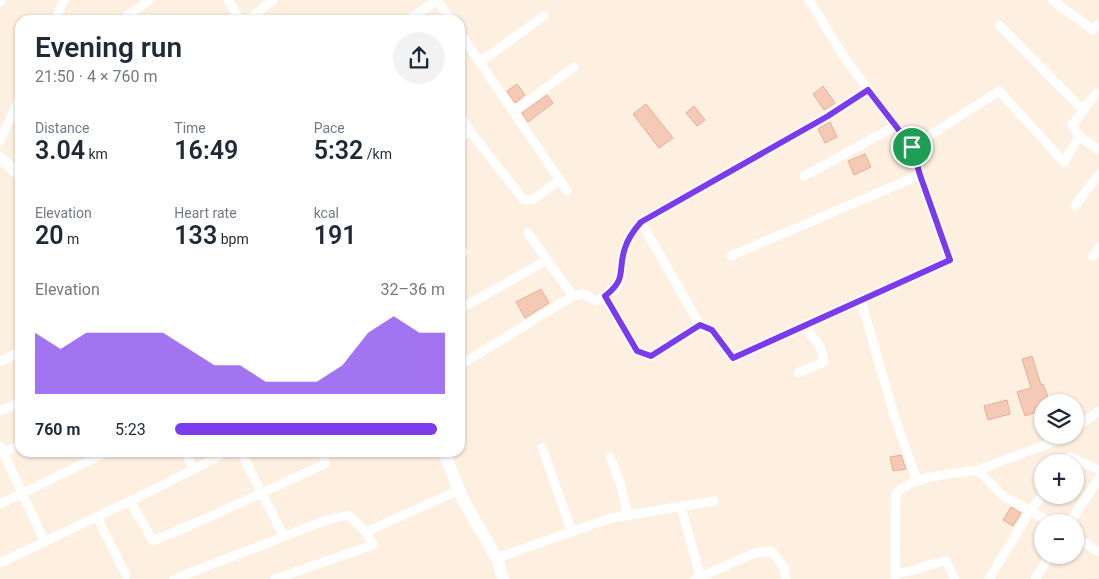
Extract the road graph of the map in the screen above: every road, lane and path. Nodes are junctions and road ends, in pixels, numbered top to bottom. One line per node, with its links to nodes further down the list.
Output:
1 (64, 0): 8 (street)
2 (149, 0): 9 (street)
3 (228, 0): 10 (street)
4 (273, 0): 11 (street)
5 (437, 0): 12 (street); 13 (street)
6 (809, 0): 20 (street)
7 (1052, 0): 16 (street)
8 (57, 15)
9 (127, 15)
10 (237, 15)
11 (254, 15)
12 (415, 15)
13 (448, 15)
14 (544, 16): 18 (street)
15 (999, 24): 23 (street)
16 (1099, 24)
17 (465, 40): 18 (street)
18 (480, 62): 24 (street)
19 (574, 68): 24 (street)
20 (868, 90): 26 (street); 41 (street)
21 (1096, 93): 23 (street)
22 (15, 109): 30 (street)
23 (1083, 110): 29 (street)
24 (513, 112): 38 (street)
25 (465, 124): 27 (street)
26 (896, 126): 31 (street); 37 (street)
27 (470, 131): 28 (street); 38 (street)
28 (465, 134)
29 (1079, 136): 31 (street); 32 (street)
30 (0, 141)
31 (912, 147): 36 (street)
32 (1099, 150)
33 (0, 158): 34 (street)
34 (15, 171)
35 (1099, 174): 40 (street)
36 (920, 175): 44 (street); 49 (street)
37 (804, 176)
38 (560, 180): 39 (street)
39 (567, 190)
40 (1075, 206)
41 (641, 222): 48 (street); 51 (street)
42 (528, 233): 46 (street)
43 (1099, 247): 45 (street)
44 (731, 256)
45 (1093, 256)
46 (547, 260): 47 (street); 50 (street)
47 (573, 296): 48 (street); 55 (street)
48 (605, 296): 51 (street)
49 (861, 300): 52 (street); 77 (street)
50 (465, 307)
51 (700, 325): 52 (street)
52 (805, 326): 56 (street)
53 (15, 354): 54 (street)
54 (0, 362)
55 (465, 362)
56 (798, 373)
57 (15, 404): 58 (street)
58 (0, 411)
59 (1099, 411): 60 (street)
60 (1084, 422)
61 (1047, 444): 74 (street)
62 (15, 447): 64 (street)
63 (542, 448): 92 (street)
64 (1, 451): 80 (street)
65 (97, 457): 80 (street)
66 (188, 457): 73 (street)
67 (219, 457): 73 (street)
68 (244, 457): 79 (street)
69 (324, 457): 79 (street)
70 (446, 457): 78 (street)
71 (610, 457): 89 (street)
72 (1084, 463): 75 (street)
73 (194, 470): 81 (street)
74 (978, 470): 77 (street); 86 (street)
75 (1099, 470)
76 (1099, 478): 88 (street)
77 (917, 480): 101 (street)
78 (459, 490): 91 (street); 97 (street)
79 (261, 492): 81 (street); 93 (street)
80 (22, 493): 83 (street); 94 (street)
81 (130, 501): 90 (street)
82 (714, 501): 85 (street)
83 (0, 504)
84 (1036, 504): 86 (street)
85 (681, 507): 89 (street); 102 (street)
86 (1030, 511): 87 (street); 108 (street)
87 (1035, 514)
88 (1075, 514)
89 (628, 516): 92 (street)
90 (97, 517): 94 (street); 100 (street)
91 (366, 532): 93 (street); 104 (street)
92 (572, 532): 97 (street)
93 (283, 535): 103 (street)
94 (45, 542): 98 (street)
95 (1084, 543): 96 (street)
96 (1099, 552)
97 (497, 558): 105 (street)
98 (0, 564)
99 (1044, 564): 109 (street)
100 (126, 575)
101 (895, 576): 107 (street)
102 (698, 578): 106 (street)
103 (174, 579)
104 (275, 579)
105 (503, 579)
106 (786, 579)
107 (955, 579)
108 (989, 579)
109 (1035, 579)

